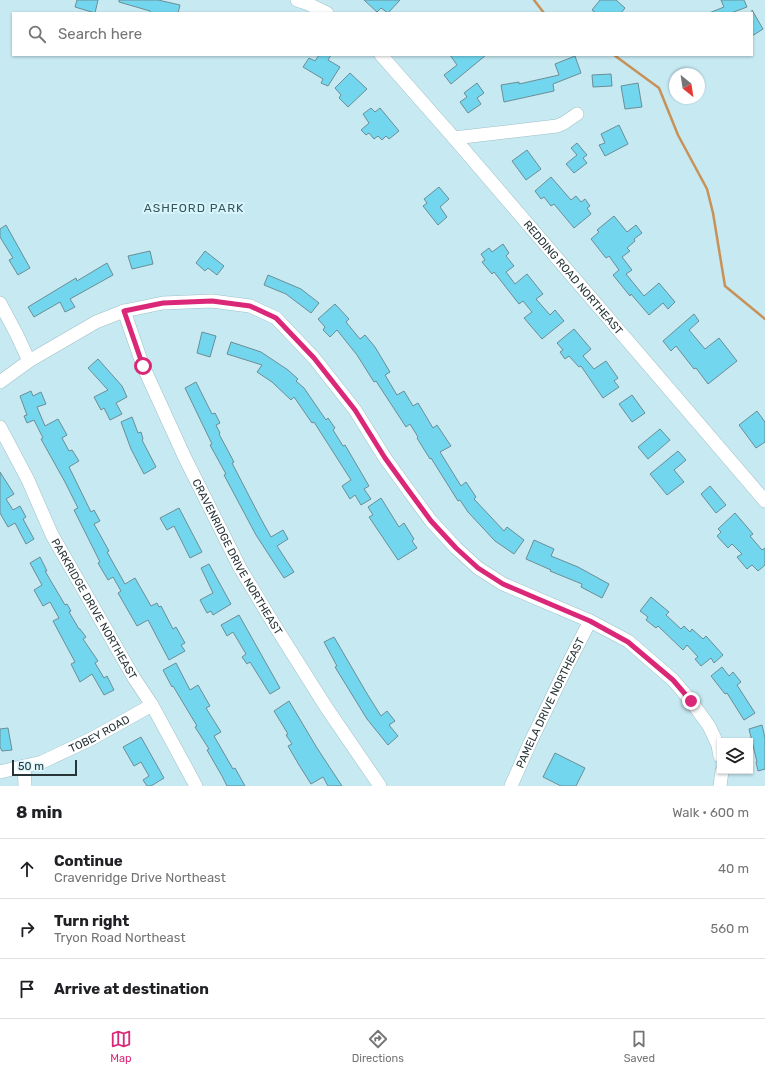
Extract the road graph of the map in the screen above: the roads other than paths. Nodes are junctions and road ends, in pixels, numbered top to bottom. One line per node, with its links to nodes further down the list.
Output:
1 (297, 0): 2 (street)
2 (325, 12)
3 (382, 56): 5 (street, REDDING ROAD NORTHEAST)
4 (577, 114): 5 (street)
5 (454, 138): 11 (street, REDDING ROAD NORTHEAST)
6 (0, 303): 8 (street)
7 (124, 311): 8 (street); 12 (street); 20 (street, CRAVENRIDGE DRIVE NORTHEAST)
8 (29, 361): 9 (street)
9 (0, 382)
10 (0, 427): 13 (street, PARKRIDGE DRIVE NORTHEAST)
11 (765, 501)
12 (590, 621): 14 (street); 21 (street, PAMELA DRIVE NORTHEAST)
13 (152, 705): 15 (street, TOBEY ROAD); 19 (street, PARKRIDGE DRIVE NORTHEAST)
14 (717, 743)
15 (24, 766): 16 (street, TOBEY ROAD); 18 (street)
16 (0, 772)
17 (722, 774): 22 (street)
18 (25, 786)
19 (196, 786)
20 (380, 786)
21 (511, 786)
22 (720, 786)

